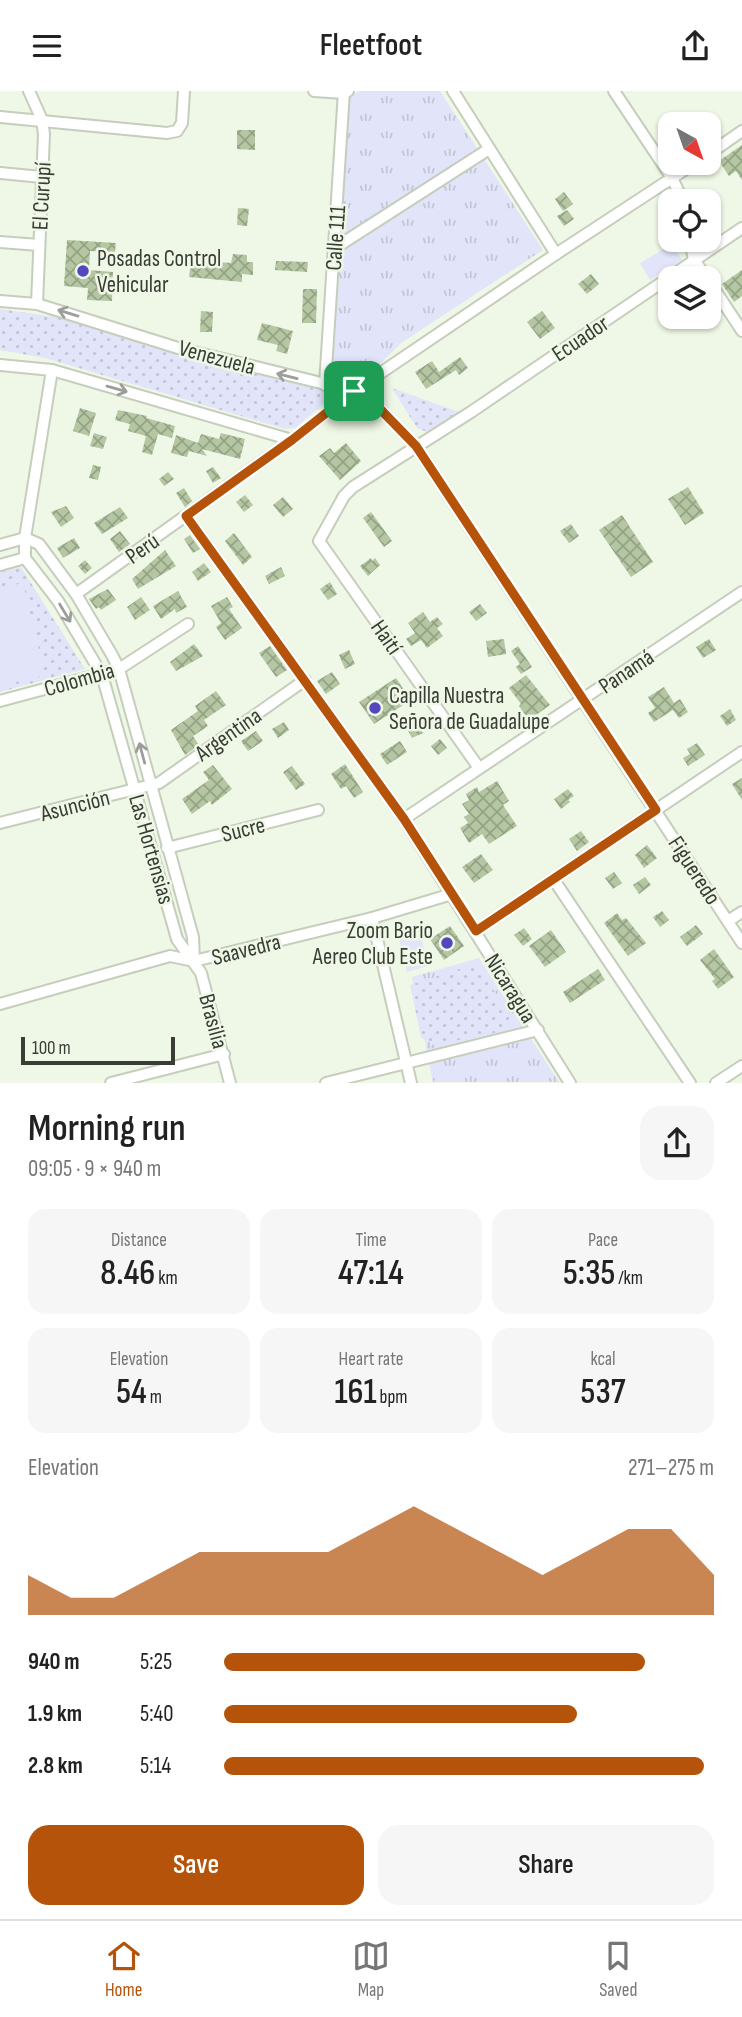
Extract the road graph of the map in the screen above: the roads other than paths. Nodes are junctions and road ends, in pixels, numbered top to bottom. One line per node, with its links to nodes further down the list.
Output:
1 (29, 91): 8 (street, El Curupí)
2 (184, 91): 8 (street)
3 (314, 91): 6 (street)
4 (453, 91): 11 (street)
5 (614, 91): 15 (street)
6 (345, 92): 20 (street, Calle 111)
7 (0, 117): 8 (street)
8 (41, 120): 14 (street, El Curupí)
9 (742, 131): 10 (street)
10 (721, 146)
11 (489, 149): 20 (street); 22 (street)
12 (0, 173): 14 (street)
13 (677, 175): 15 (street, Perú)
14 (42, 177): 19 (street, El Curupí)
15 (672, 178): 16 (street); 22 (street, Perú)
16 (678, 189)
17 (742, 228): 23 (street, Ecuador)
18 (0, 241): 19 (street)
19 (39, 245): 27 (street, El Curupí)
20 (335, 248): 31 (street, Calle 111)
21 (693, 252): 23 (street)
22 (556, 254): 32 (street, Perú)
23 (695, 260): 24 (street); 34 (street, Ecuador)
24 (699, 266)
25 (0, 300): 27 (street, Venezuela)
26 (721, 300): 28 (street)
27 (37, 304): 31 (street, Venezuela, one-way to 27)
28 (742, 331)
29 (0, 365): 30 (street)
30 (52, 370): 33 (street, one-way to 33); 36 (street)
31 (325, 385): 32 (street, Venezuela)
32 (354, 391): 33 (street, Perú); 34 (street, Venezuela)
33 (292, 440): 35 (street, Perú)
34 (416, 446): 37 (street, Ecuador); 47 (street, Figueredo)
35 (186, 516): 42 (street, Perú); 46 (street, Nicaragua)
36 (25, 538): 38 (street); 39 (street); 42 (street)
37 (319, 541): 50 (street, Haití)
38 (0, 545)
39 (25, 558): 40 (street); 45 (street, Las Hortensias, one-way to 45)
40 (0, 565)
41 (742, 592): 47 (street, Panamá)
42 (76, 594): 44 (street, Las Hortensias)
43 (188, 624): 44 (street, Colombia)
44 (119, 669): 45 (street, Colombia); 51 (street, Las Hortensias, one-way to 44)
45 (102, 675): 48 (street, Colombia); 52 (street, Las Hortensias)
46 (306, 680): 51 (street, Argentina); 55 (street, Nicaragua)
47 (583, 700): 50 (street, Panamá); 54 (street, Figueredo)
48 (0, 701)
49 (742, 752): 54 (street)
50 (480, 768): 55 (street, Panamá)
51 (150, 786): 52 (street, Asunción); 57 (street, Las Hortensias)
52 (135, 790): 56 (street, Asunción); 65 (street, Las Hortensias)
53 (318, 810): 57 (street, Sucre)
54 (656, 810): 58 (street); 62 (street, Figueredo)
55 (404, 819): 59 (street, Nicaragua)
56 (0, 823)
57 (167, 848): 65 (street, Las Hortensias)
58 (554, 880): 63 (street); 76 (street)
59 (452, 894): 61 (street, Saavedra); 63 (street, Nicaragua)
60 (742, 912): 62 (street)
61 (372, 918): 65 (street, Saavedra); 69 (street)
62 (728, 921): 64 (street, Figueredo)
63 (476, 931): 67 (street, Nicaragua)
64 (742, 943)
65 (194, 961): 66 (street, Saavedra); 68 (street, Brasilia)
66 (0, 1004)
67 (538, 1030): 69 (street); 75 (street, Nicaragua)
68 (223, 1054): 71 (street); 72 (street, Brasilia)
69 (405, 1063): 73 (street); 74 (street)
70 (742, 1066): 77 (street)
71 (111, 1083)
72 (230, 1083)
73 (326, 1083)
74 (411, 1083)
75 (570, 1083)
76 (690, 1083)
77 (716, 1083)

